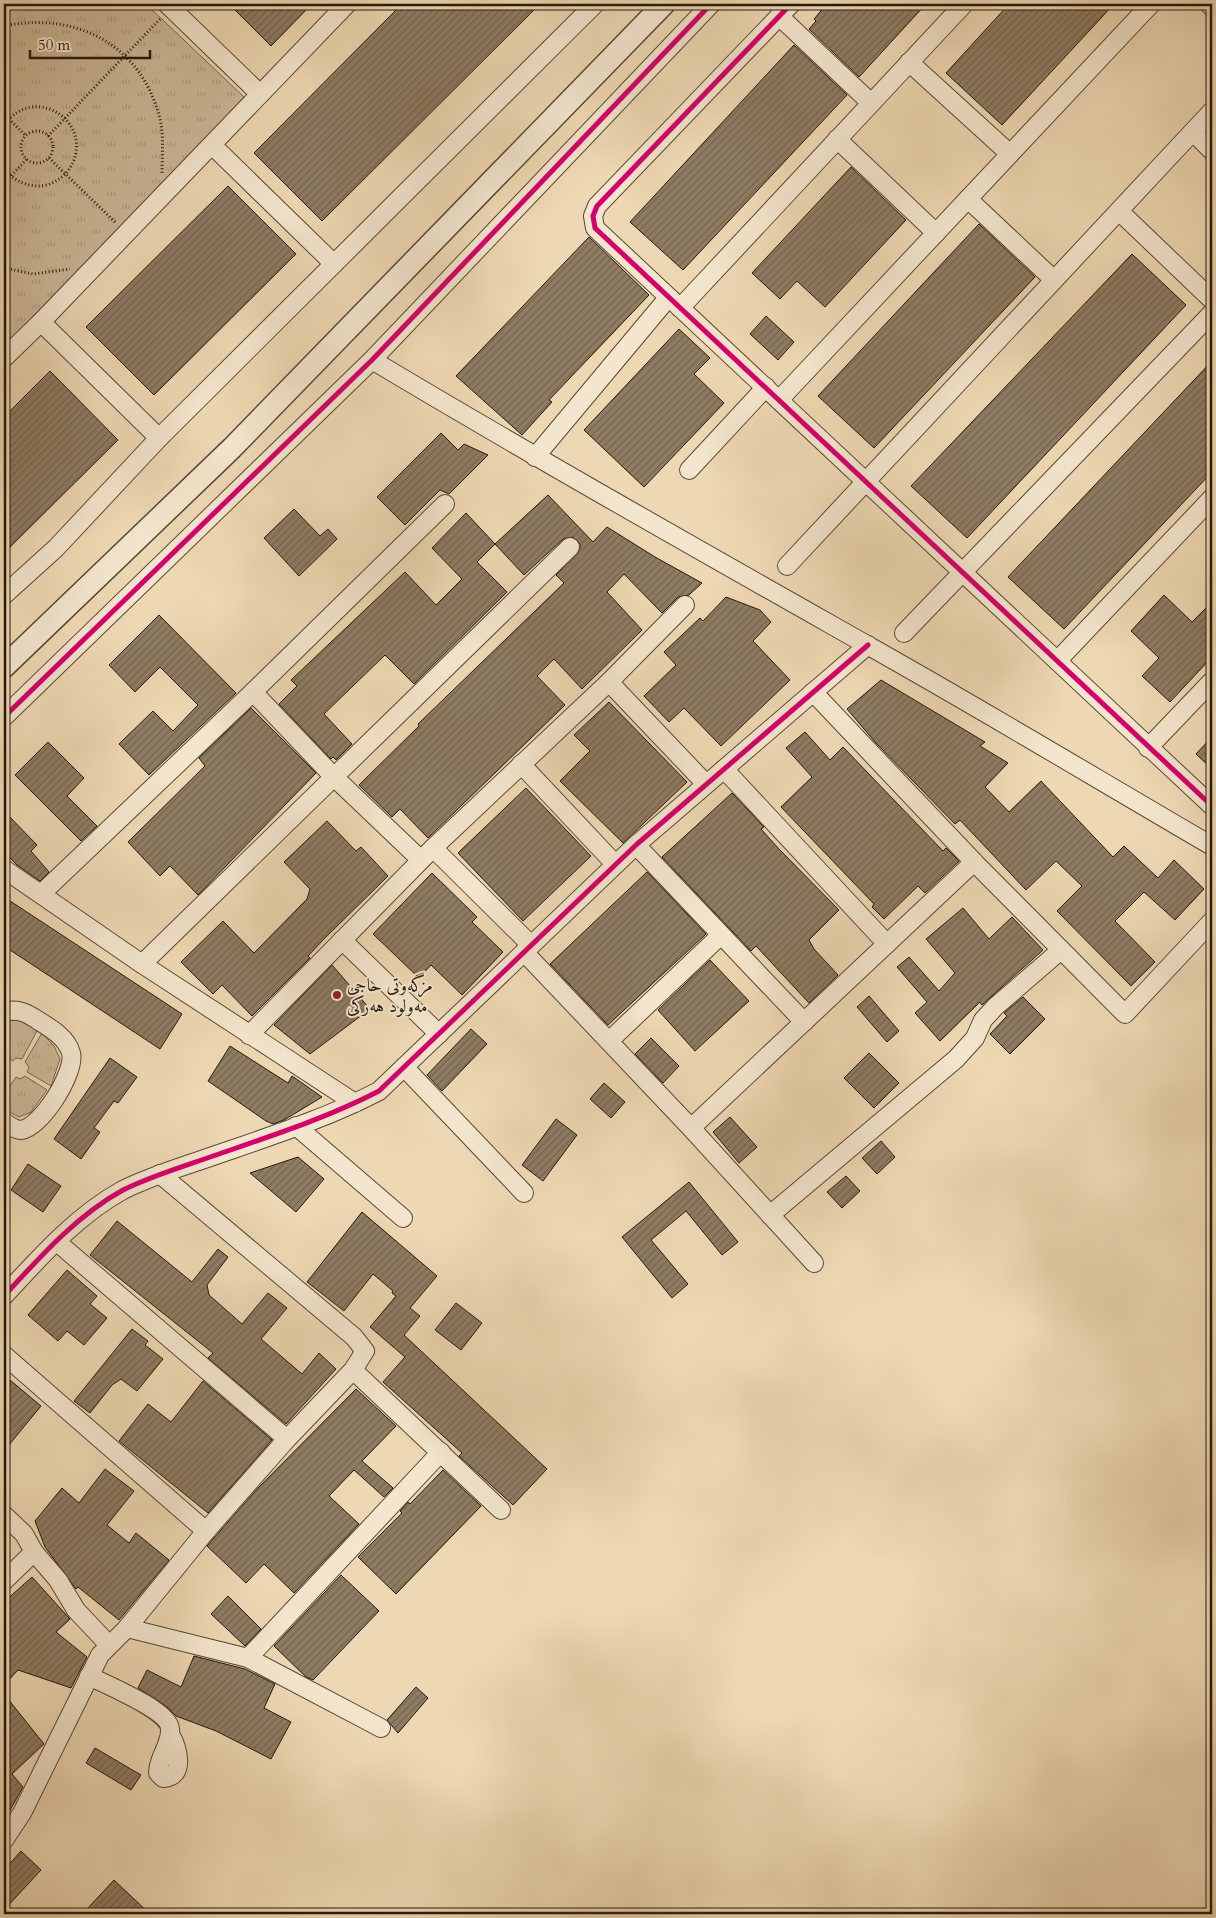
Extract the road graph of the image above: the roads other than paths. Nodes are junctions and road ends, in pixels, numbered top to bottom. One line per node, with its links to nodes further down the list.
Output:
1 (347, 4): 12 (street)
2 (595, 4): 23 (street)
3 (664, 4): 47 (street)
4 (711, 4): 30 (street)
5 (964, 4): 11 (street)
6 (1151, 4): 19 (street)
7 (1209, 4): 9 (street)
8 (168, 6): 12 (street)
9 (1212, 7)
10 (785, 10): 13 (street); 26 (street)
11 (909, 62): 13 (street); 19 (street)
12 (260, 94): 17 (street)
13 (871, 103): 16 (street)
14 (1212, 111): 15 (street)
15 (1193, 132): 18 (street); 21 (street)
16 (837, 139): 22 (street); 26 (street)
17 (212, 145): 23 (street); 28 (street)
18 (1212, 151)
19 (1010, 154): 20 (street)
20 (968, 199): 22 (street); 24 (street)
21 (1119, 211): 24 (street); 25 (street)
22 (936, 233): 32 (street)
23 (334, 264): 33 (street)
24 (1054, 280): 36 (street)
25 (1212, 300)
26 (674, 303): 31 (street); 34 (street)
27 (1212, 313): 41 (street)
28 (41, 322): 29 (street); 33 (street)
29 (4, 358)
30 (372, 360): 34 (street); 52 (street)
31 (766, 387): 32 (street); 35 (street)
32 (780, 400): 36 (street)
33 (159, 438): 42 (street)
34 (535, 457): 45 (street)
35 (689, 470)
36 (867, 480): 40 (street); 41 (street)
37 (1212, 498): 46 (street)
38 (445, 504): 50 (street)
39 (570, 547): 56 (street)
40 (787, 566)
41 (964, 572): 44 (street); 46 (street)
42 (4, 595)
43 (685, 605): 49 (street)
44 (904, 633)
45 (868, 645): 51 (street); 60 (street)
46 (1057, 661): 53 (street)
47 (4, 667)
48 (1212, 680): 53 (street)
49 (610, 682): 54 (street); 57 (street)
50 (254, 692): 56 (street); 65 (street)
51 (813, 692): 55 (street); 62 (street)
52 (4, 717)
53 (1148, 748): 58 (street)
54 (521, 764): 61 (street); 63 (street)
55 (724, 769): 57 (street); 69 (street)
56 (334, 776): 61 (street); 72 (street)
57 (706, 784): 59 (street)
58 (1212, 806)
59 (636, 845): 63 (street); 67 (street)
60 (1212, 846)
61 (427, 854): 68 (street); 70 (street)
62 (974, 862): 69 (street); 71 (street)
63 (615, 864): 70 (street)
64 (4, 869): 65 (street)
65 (42, 893): 72 (street)
66 (1212, 922): 71 (street)
67 (721, 935): 74 (street); 77 (street)
68 (342, 940): 75 (street); 76 (street)
69 (887, 944): 74 (street)
70 (528, 949): 75 (street); 77 (street)
71 (1061, 950): 85 (street)
72 (142, 964): 76 (street)
73 (4, 1012): 80 (street)
74 (804, 1022): 82 (street)
75 (438, 1034): 78 (street)
76 (249, 1035): 79 (street)
77 (609, 1042): 82 (street)
78 (404, 1068): 79 (street); 84 (street)
79 (355, 1103): 81 (street)
80 (4, 1122)
81 (296, 1126): 83 (street); 86 (street)
82 (691, 1128): 85 (street)
83 (160, 1174): 87 (street); 91 (street)
84 (524, 1193)
85 (770, 1215): 88 (street)
86 (403, 1218)
87 (57, 1242): 89 (street); 92 (street)
88 (814, 1263)
89 (4, 1296)
90 (4, 1355): 96 (street)
91 (353, 1370): 92 (street); 93 (street)
92 (287, 1439): 96 (street)
93 (441, 1452): 94 (street); 101 (street)
94 (501, 1510)
95 (4, 1515): 97 (street)
96 (206, 1531): 99 (street)
97 (34, 1552): 98 (street); 100 (street)
98 (4, 1581)
99 (127, 1628): 100 (street); 101 (street)
100 (109, 1645): 102 (street)
101 (248, 1658): 103 (street)
102 (89, 1676): 104 (street); 105 (street)
103 (381, 1728)
104 (170, 1734)
105 (4, 1840)

